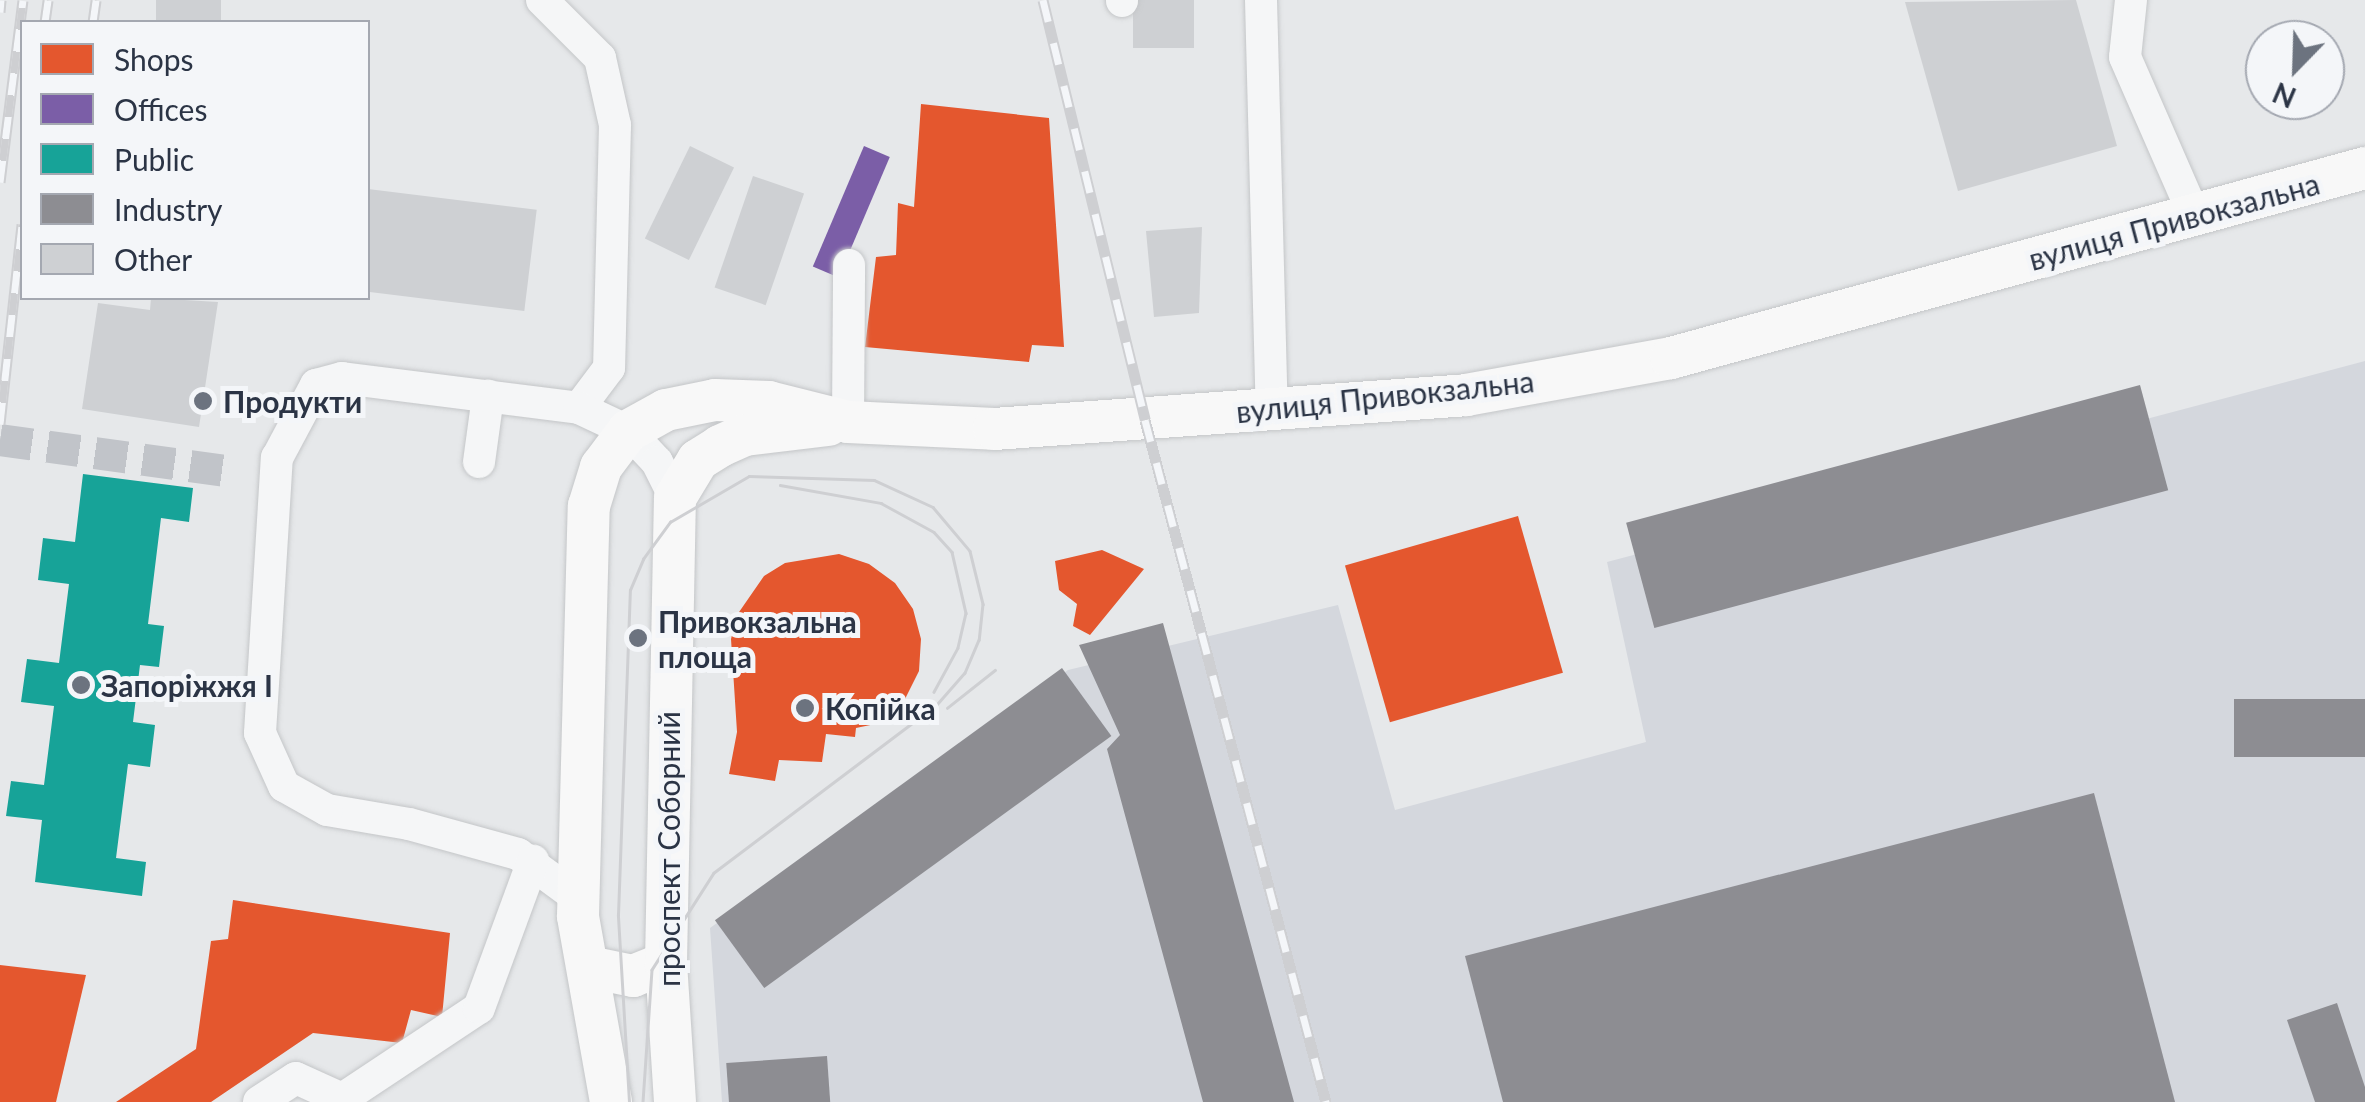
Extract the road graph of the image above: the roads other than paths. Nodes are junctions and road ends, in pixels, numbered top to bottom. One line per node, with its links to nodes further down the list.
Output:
1 (542, 0): 8 (street)
2 (1261, 0): 9 (street)
3 (2131, 0): 5 (street)
4 (2365, 168): 5 (main road, вулиця Привокзальна)
5 (2194, 215): 9 (main road, вулиця Привокзальна)
6 (848, 265): 10 (street)
7 (488, 396): 8 (street); 12 (street); 14 (street)
8 (579, 408): 11 (street)
9 (1272, 408): 10 (main road, вулиця Привокзальна)
10 (848, 422): 11 (main road, вулиця Привокзальна); 13 (main road)
11 (628, 431): 13 (street); 15 (main road)
12 (479, 462)
13 (675, 498): 16 (main road, проспект Соборний)
14 (532, 862): 15 (street); 18 (street)
15 (578, 898): 17 (main road)
16 (666, 962): 17 (main road); 20 (main road, проспект Соборний)
17 (589, 967): 19 (main road)
18 (259, 1102)
19 (612, 1102)
20 (675, 1102)

